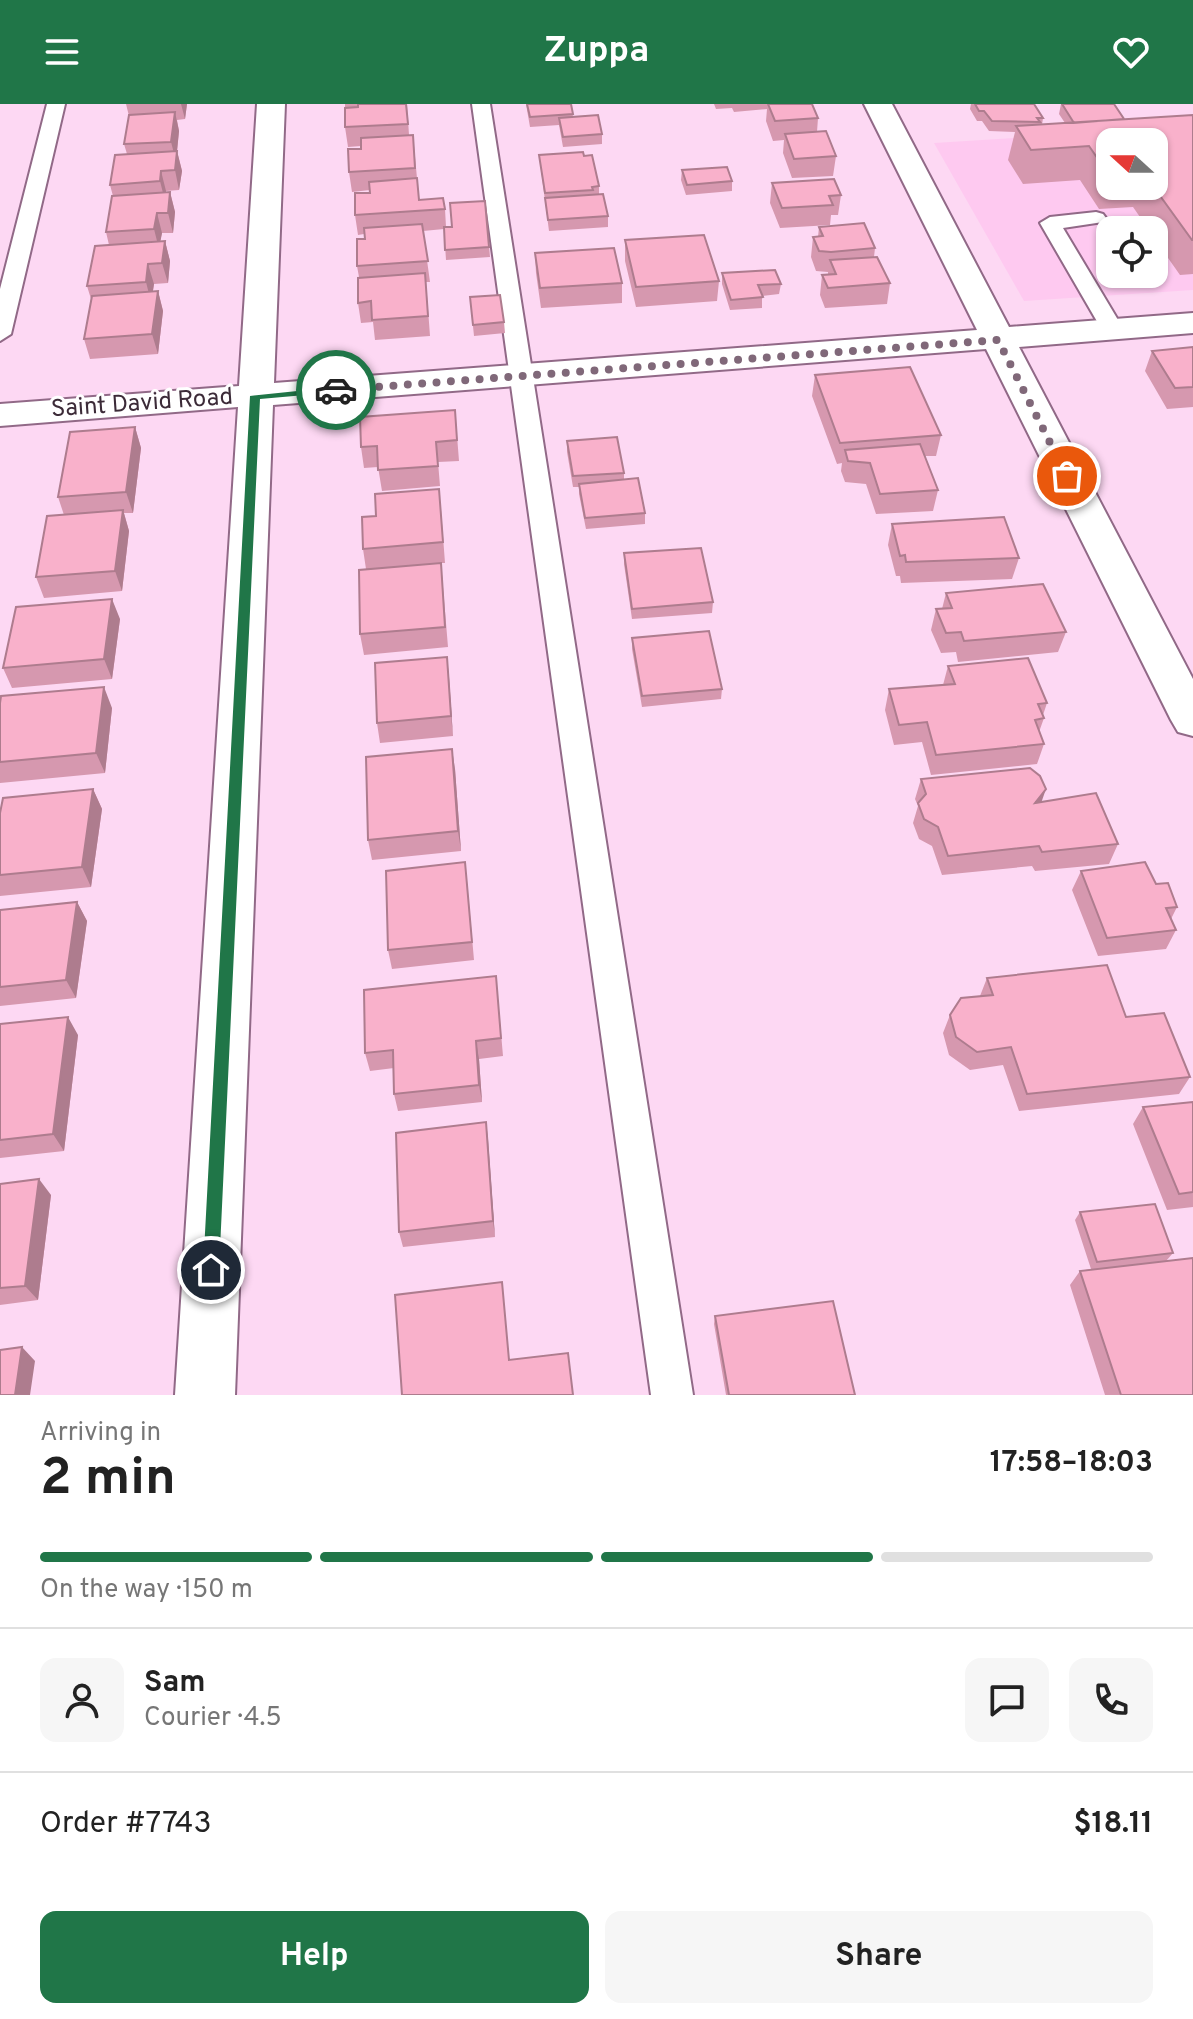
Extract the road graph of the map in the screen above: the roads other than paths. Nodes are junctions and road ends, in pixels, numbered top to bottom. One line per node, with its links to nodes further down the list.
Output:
1 (56, 104): 8 (lane)
2 (271, 104): 11 (street)
3 (481, 104): 10 (lane)
4 (878, 104): 9 (street)
5 (1096, 218): 7 (lane)
6 (1193, 323): 7 (street, Saint David Road)
7 (1113, 330): 9 (street, Saint David Road)
8 (0, 334)
9 (998, 340): 10 (street, Saint David Road); 13 (street)
10 (522, 376): 11 (street, Saint David Road); 15 (lane)
11 (255, 396): 12 (street, Saint David Road); 14 (street)
12 (0, 415)
13 (1193, 720)
14 (205, 1395)
15 (672, 1395)

